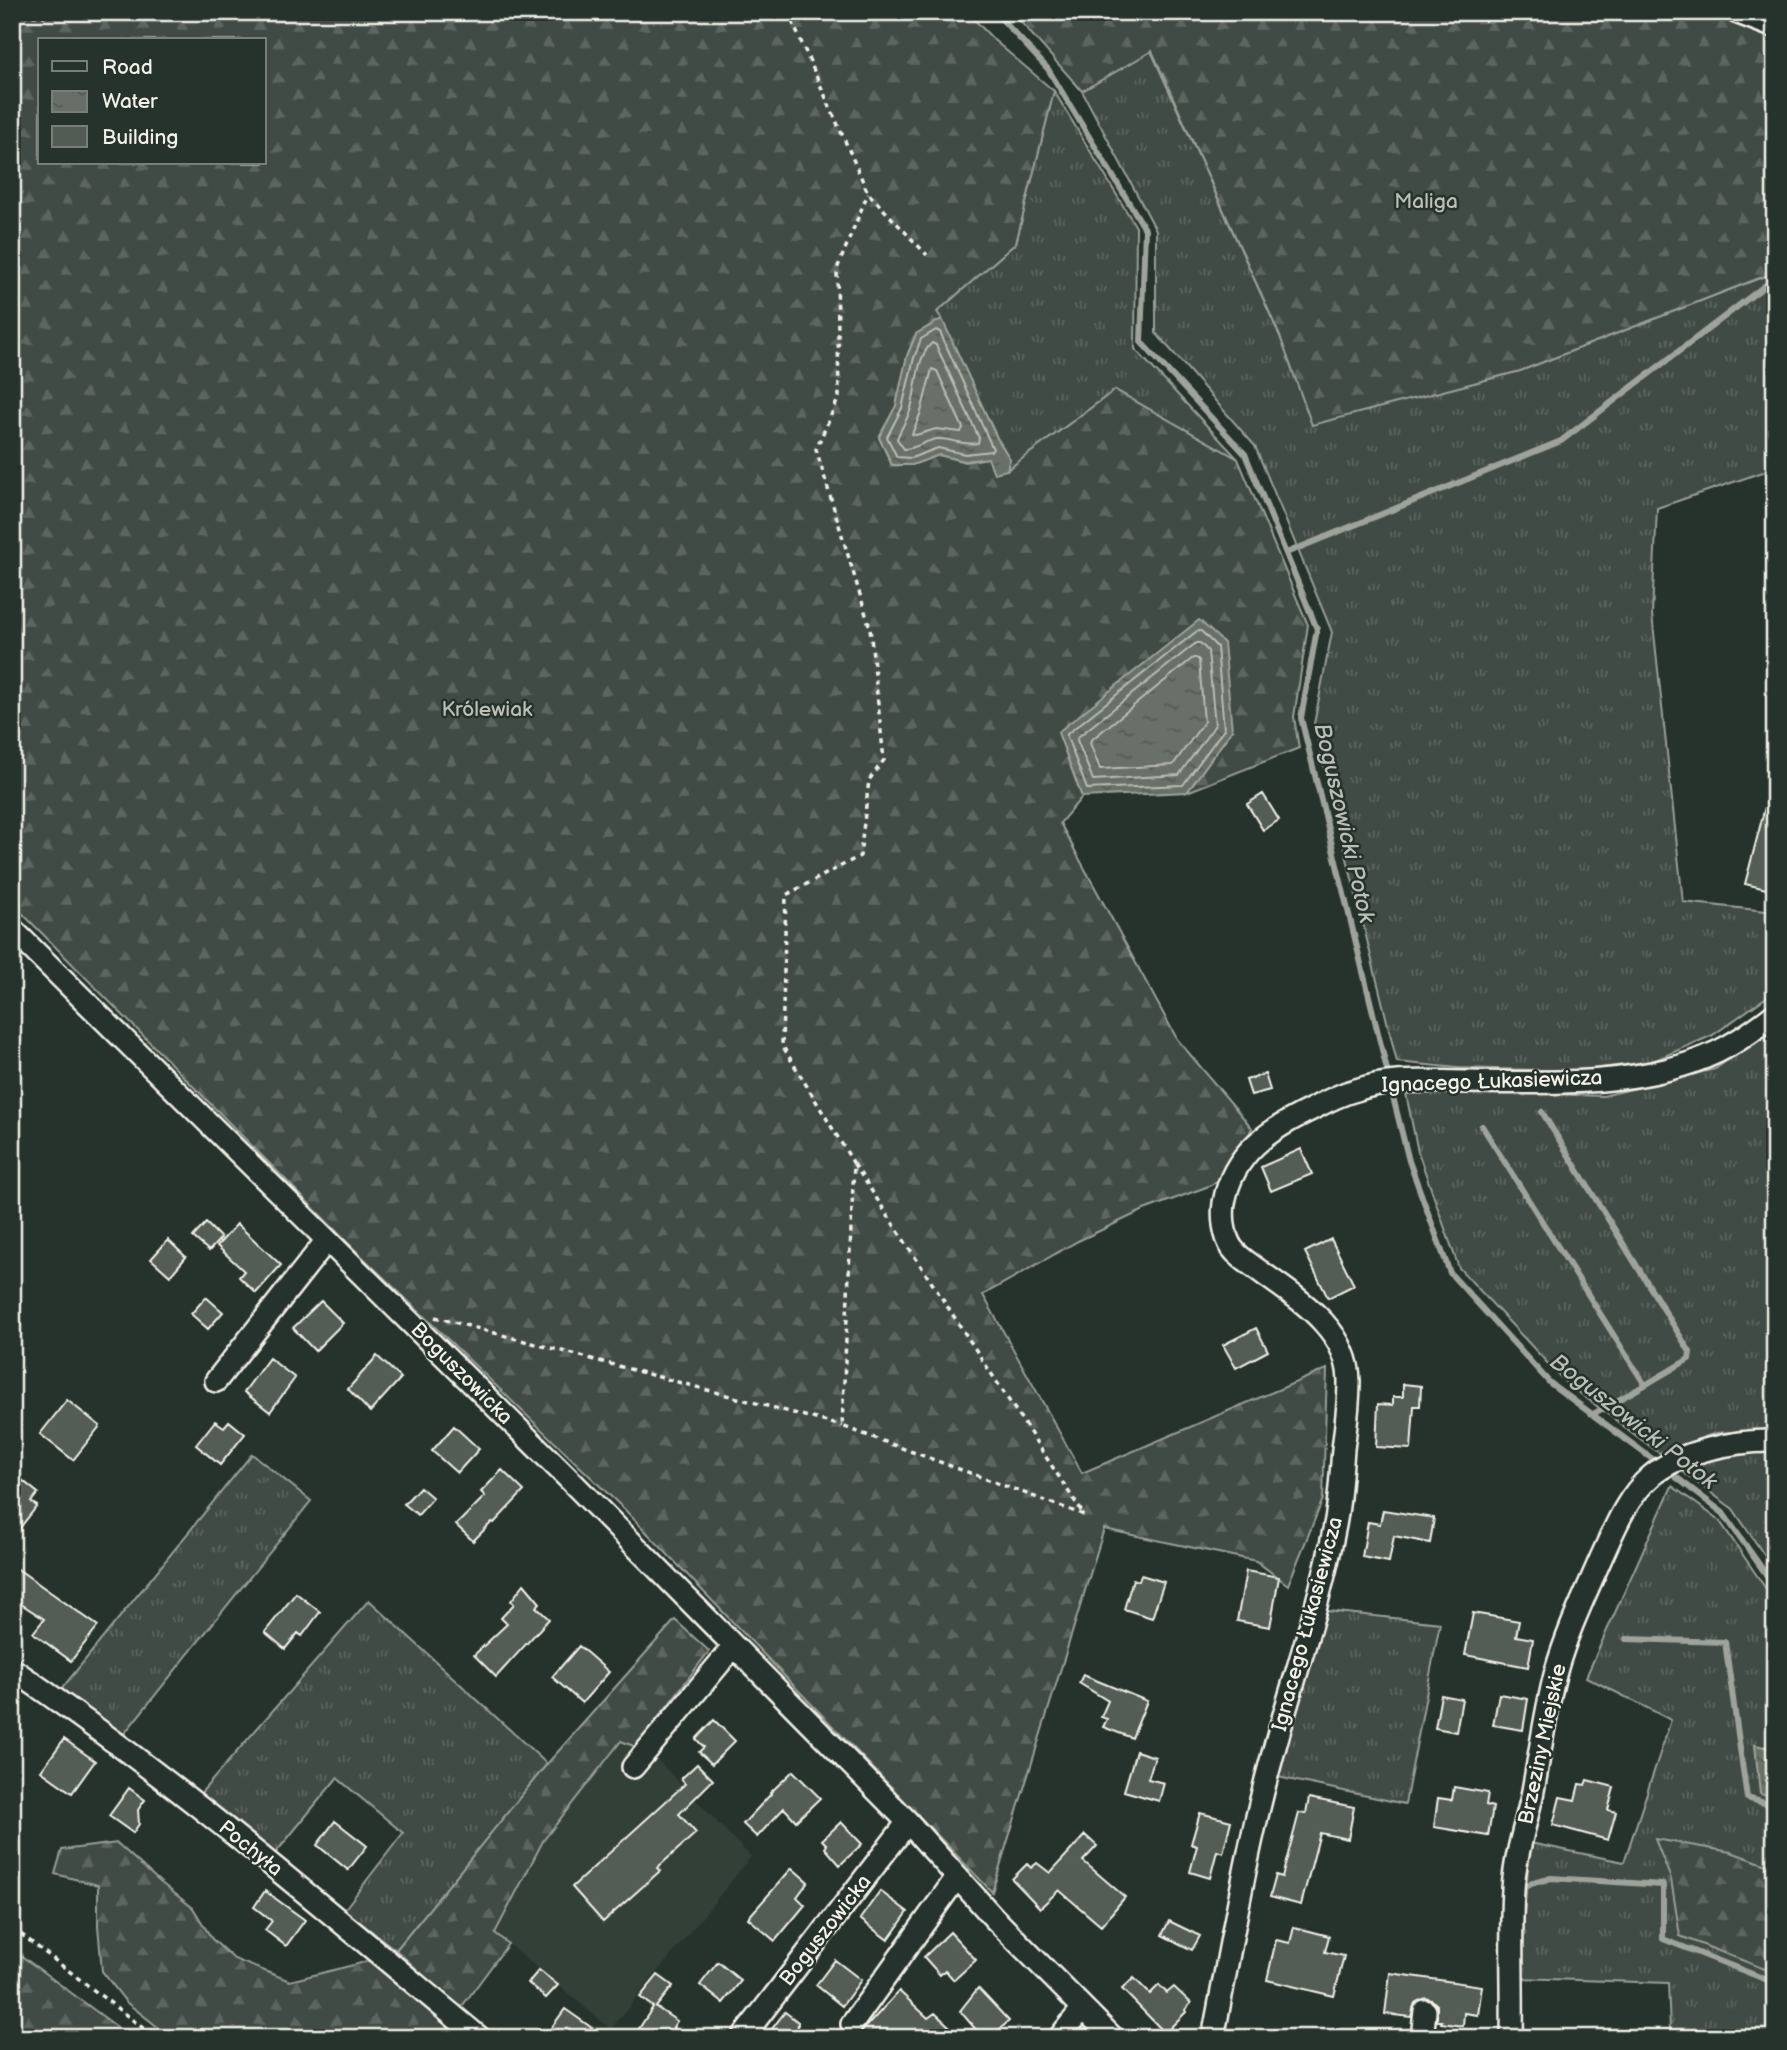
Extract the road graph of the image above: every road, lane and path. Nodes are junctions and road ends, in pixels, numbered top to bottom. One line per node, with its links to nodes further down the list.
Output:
1 (64, 12): 4 (path)
2 (788, 12): 6 (path)
3 (1736, 12): 5 (street)
4 (12, 15)
5 (1775, 27)
6 (868, 193): 7 (path); 10 (path)
7 (927, 255)
8 (12, 929): 11 (street, Boguszowicka)
9 (1775, 1014): 30 (street, Ignacego Łukasiewicza)
10 (854, 1164): 14 (path); 14 (path)
11 (327, 1240): 13 (street); 16 (street, Boguszowicka)
12 (434, 1317): 14 (path)
13 (216, 1381)
14 (842, 1426)
15 (1775, 1441): 32 (street, Brzeziny Miejskie)
16 (734, 1646): 18 (street); 19 (street, Boguszowicka)
17 (12, 1670): 26 (street, Pochyła)
18 (633, 1767)
19 (908, 1822): 20 (street, Boguszowicka); 27 (street, Boguszowicka)
20 (957, 1877): 22 (street, Boguszowicka); 24 (street)
21 (13, 1928): 25 (path)
22 (1083, 2008): 28 (street); 29 (street, Boguszowicka)
23 (1425, 2011): 31 (street)
24 (852, 2024)
25 (156, 2038)
26 (480, 2038)
27 (742, 2038)
28 (1059, 2038)
29 (1113, 2038)
30 (1213, 2038)
31 (1422, 2038)
32 (1512, 2038)

